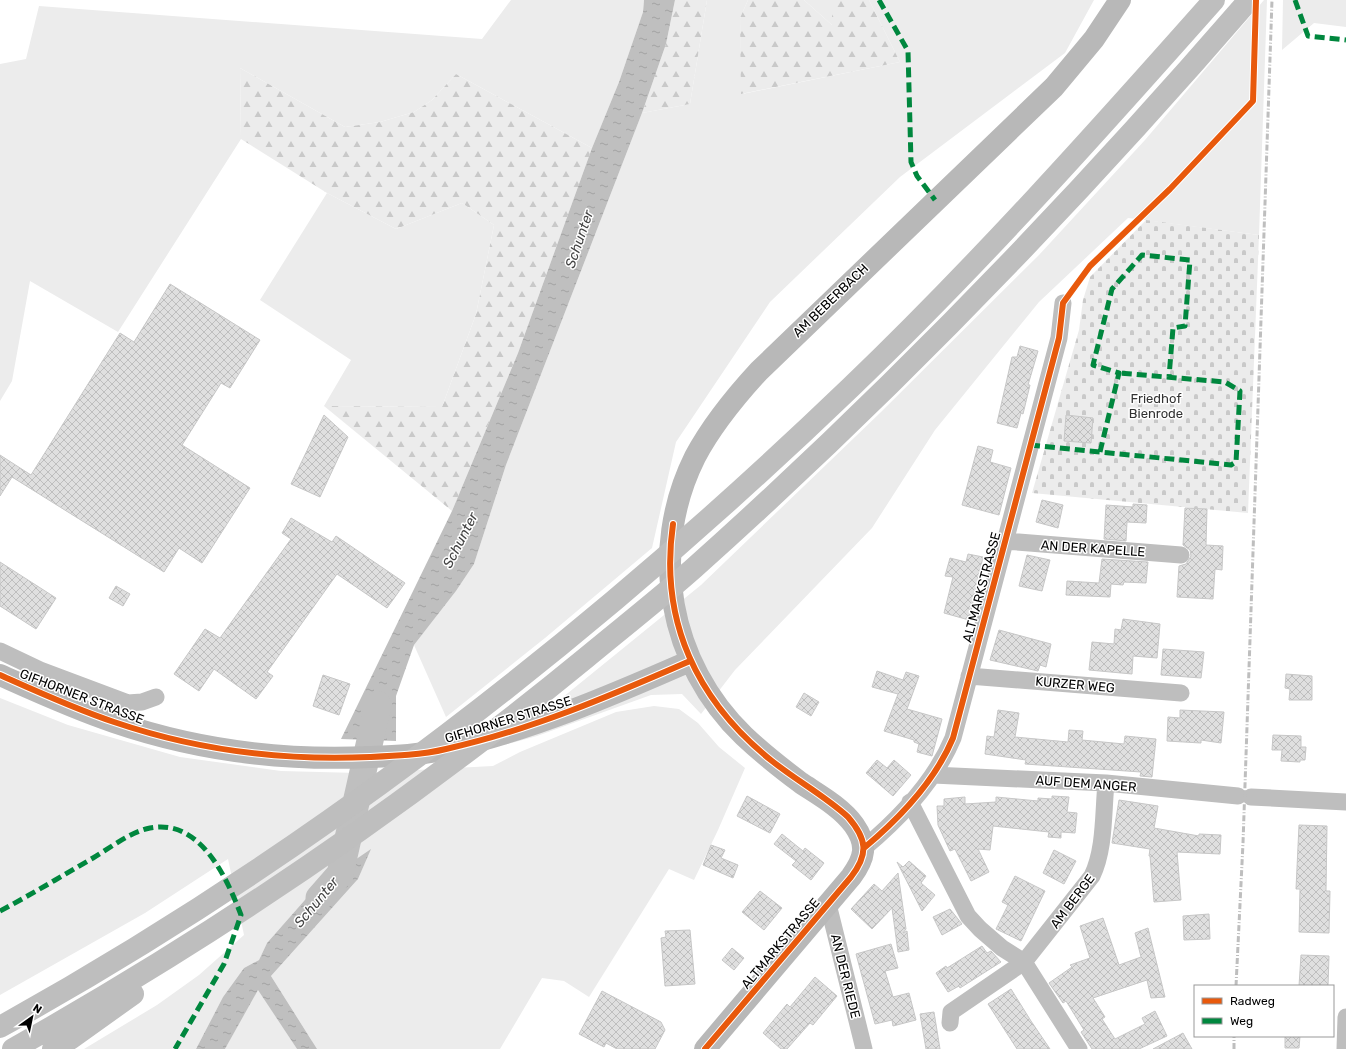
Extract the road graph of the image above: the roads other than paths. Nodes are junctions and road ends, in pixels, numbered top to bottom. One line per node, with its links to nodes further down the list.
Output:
1 (1120, 0): 8 (main road, AM BEBERBACH)
2 (1214, 0): 23 (highway)
3 (1247, 2): 19 (highway)
4 (1063, 302): 5 (street, ALTMARKSTRASSE)
5 (1005, 541): 6 (street, AN DER KAPELLE); 10 (street, ALTMARKSTRASSE)
6 (1180, 555)
7 (0, 651): 12 (street)
8 (690, 661): 9 (main road, GIFHORNER STRASSE); 17 (main road)
9 (0, 675)
10 (969, 676): 11 (street, KURZER WEG); 13 (street, ALTMARKSTRASSE)
11 (1181, 693)
12 (156, 698)
13 (933, 775): 14 (street, AUF DEM ANGER); 15 (street, ALTMARKSTRASSE)
14 (1106, 784): 16 (street, AUF DEM ANGER); 20 (street, AM BERGE)
15 (910, 802): 17 (street, ALTMARKSTRASSE); 20 (street)
16 (1346, 802)
17 (864, 848): 18 (main road, ALTMARKSTRASSE)
18 (828, 904): 26 (main road, ALTMARKSTRASSE); 27 (street, AN DER RIEDE)
19 (198, 940): 24 (highway); 25 (highway)
20 (1024, 962): 22 (street, AM BERGE); 28 (street)
21 (1346, 1017): 29 (street)
22 (950, 1023)
23 (0, 1027)
24 (13, 1049)
25 (53, 1049)
26 (705, 1049)
27 (864, 1049)
28 (1079, 1049)
29 (1345, 1049)

